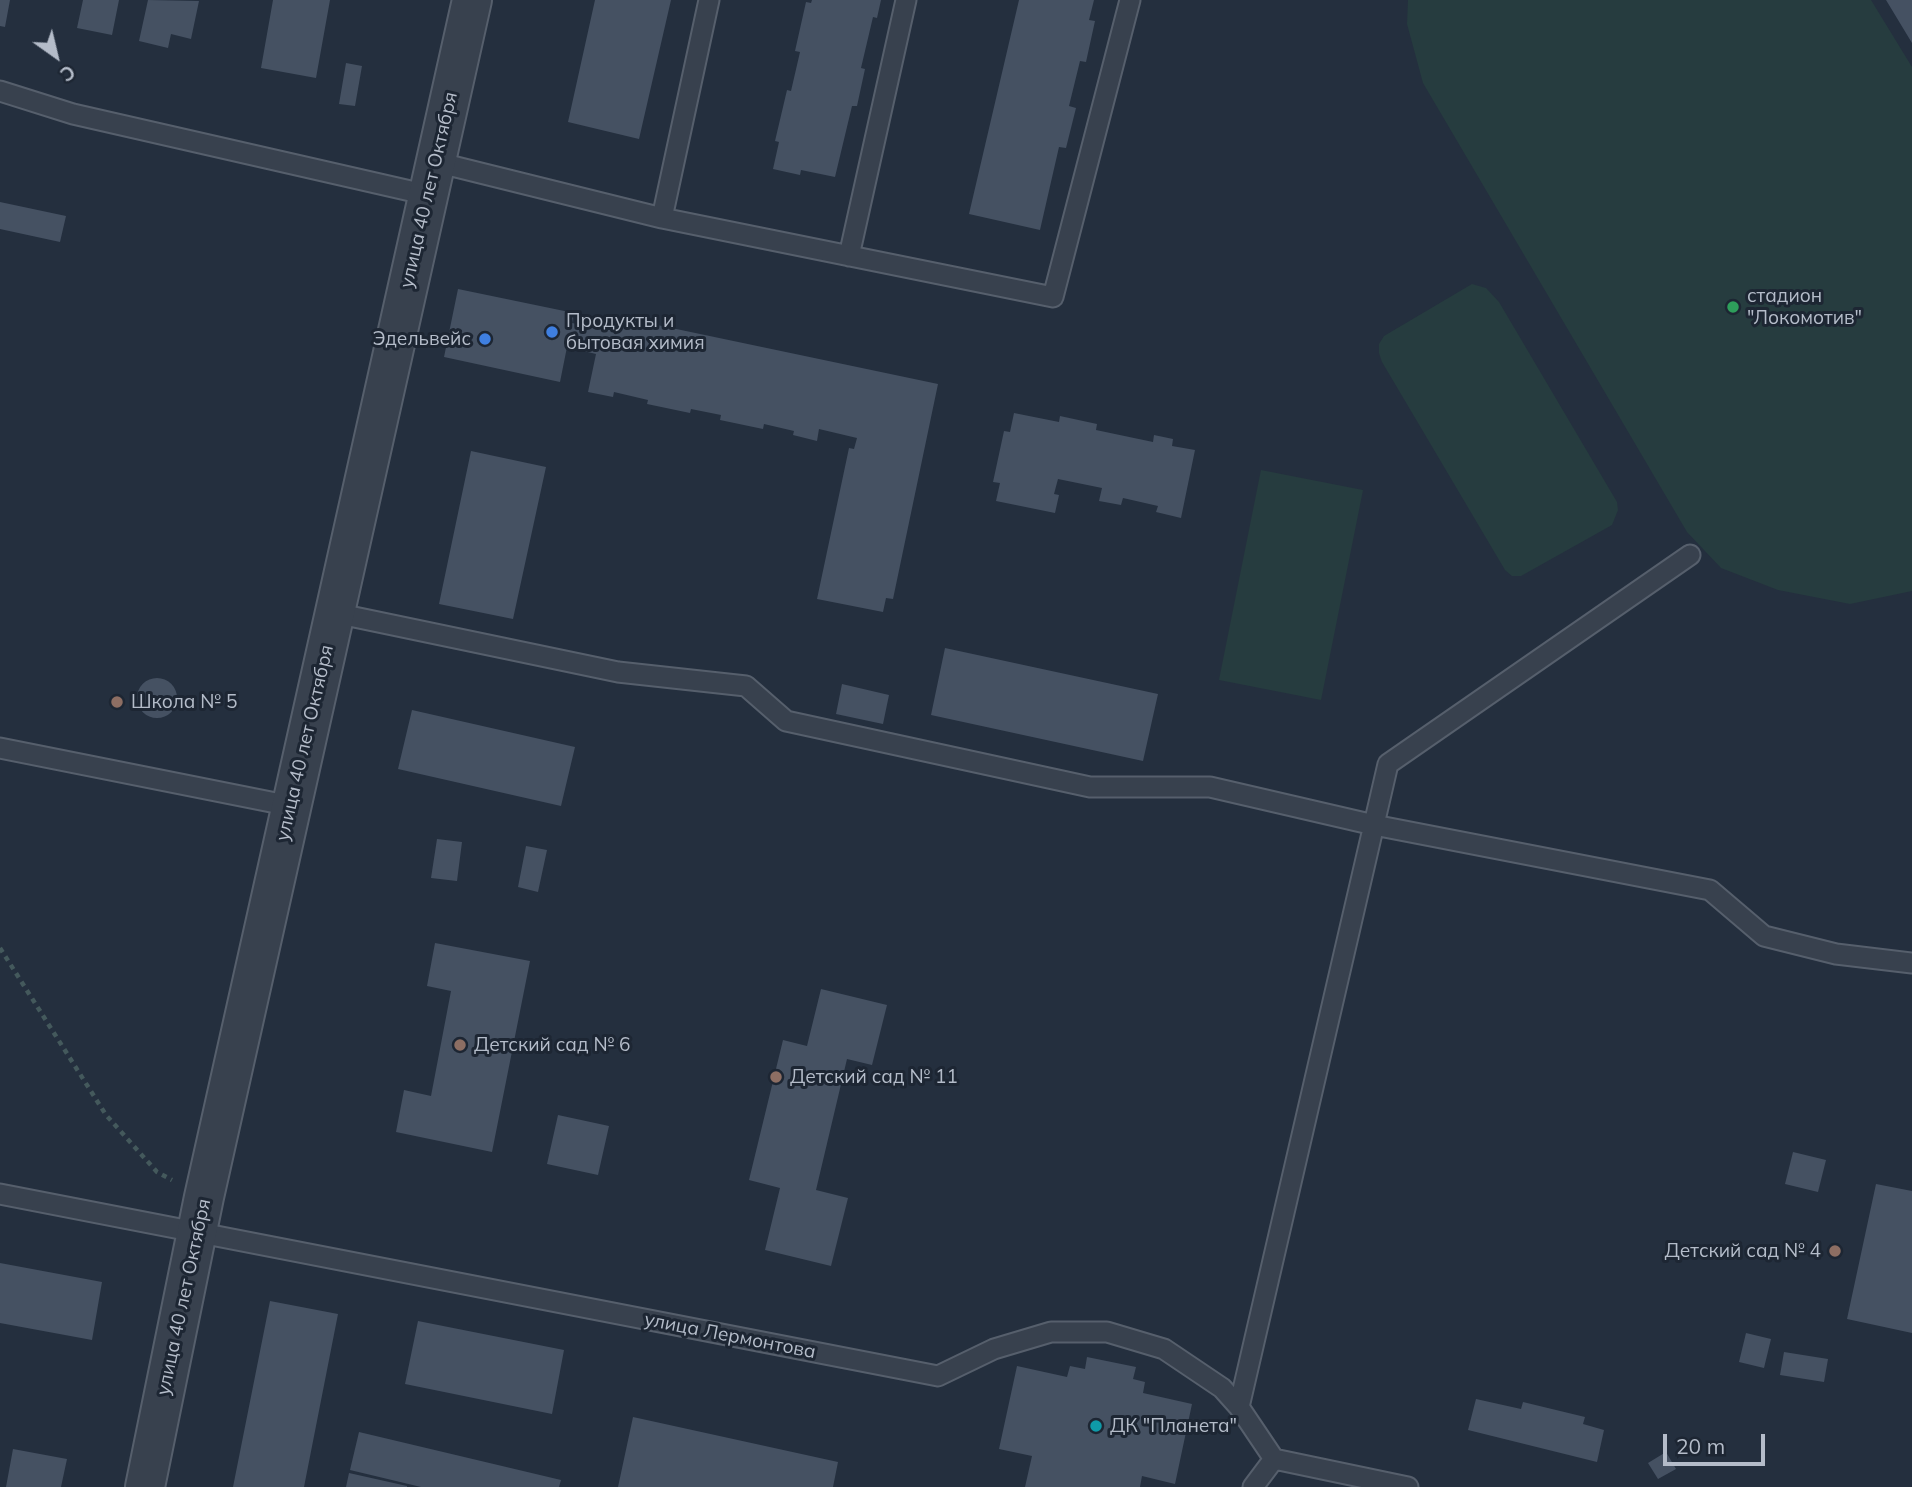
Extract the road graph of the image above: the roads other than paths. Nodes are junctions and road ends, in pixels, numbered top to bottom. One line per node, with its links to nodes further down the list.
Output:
1 (472, 0): 6 (street, улица 40 лет Октября)
2 (709, 0): 7 (lane)
3 (906, 0): 8 (lane)
4 (1130, 0): 8 (lane)
5 (0, 91): 6 (lane)
6 (432, 178): 7 (lane); 10 (street, улица 40 лет Октября)
7 (662, 218): 8 (lane)
8 (849, 256)
9 (1690, 555): 13 (lane)
10 (334, 612): 12 (street, улица 40 лет Октября); 13 (lane)
11 (0, 748): 12 (lane)
12 (291, 806): 16 (street, улица 40 лет Октября)
13 (1374, 825): 14 (lane); 17 (lane)
14 (1912, 964)
15 (0, 1194): 16 (lane, улица Лермонтова)
16 (200, 1215): 17 (lane, улица Лермонтова); 19 (street, улица 40 лет Октября)
17 (1240, 1407): 18 (lane, улица Лермонтова)
18 (1274, 1459): 20 (lane); 21 (lane)
19 (145, 1487)
20 (1253, 1487)
21 (1408, 1487)

